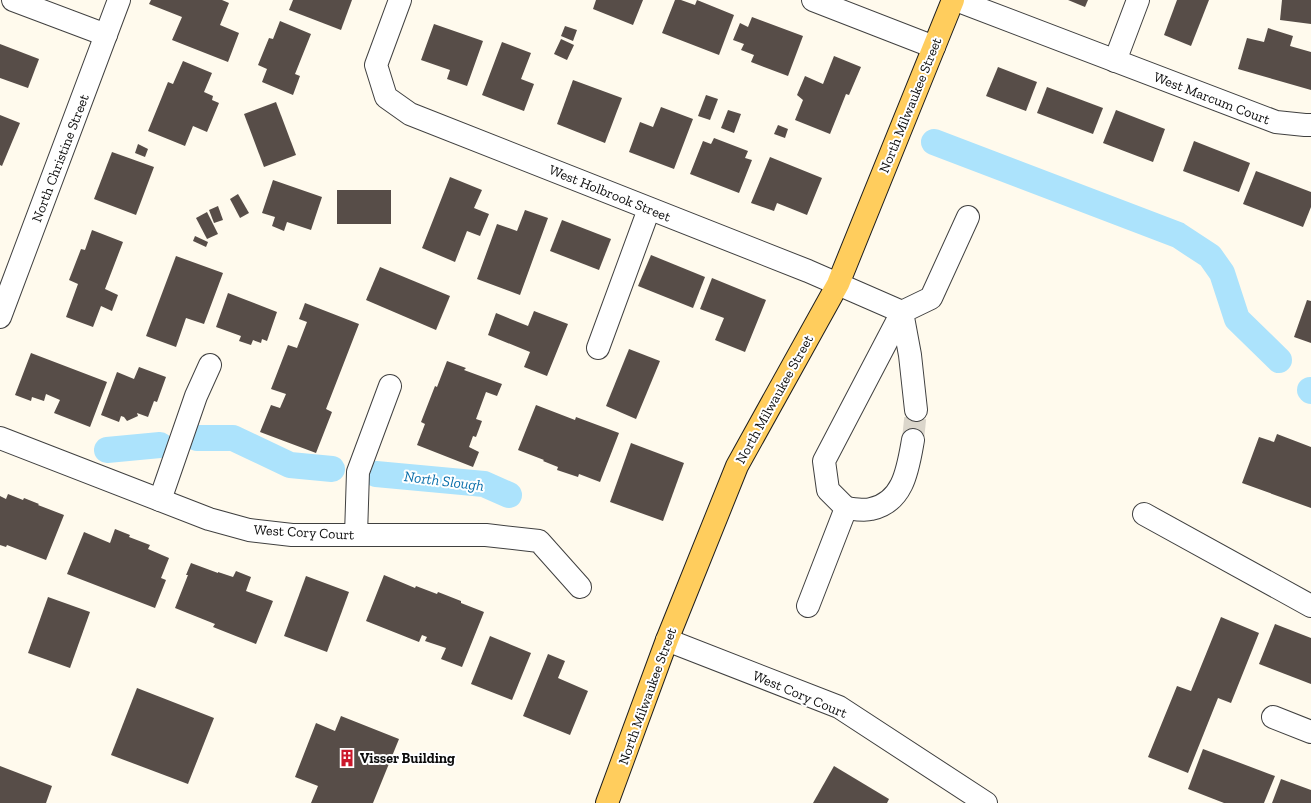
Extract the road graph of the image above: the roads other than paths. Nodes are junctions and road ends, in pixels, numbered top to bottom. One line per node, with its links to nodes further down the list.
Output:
1 (13, 0): 8 (street)
2 (119, 0): 8 (street, North Christine Street)
3 (400, 0): 12 (street, West Holbrook Street)
4 (813, 0): 9 (street)
5 (953, 0): 9 (main road, North Milwaukee Street)
6 (956, 0): 10 (street, West Marcum Court)
7 (1138, 0): 10 (street)
8 (106, 35): 16 (street, North Christine Street)
9 (934, 47): 14 (main road, North Milwaukee Street)
10 (1115, 61): 11 (street, West Marcum Court)
11 (1311, 125)
12 (649, 208): 14 (street, West Holbrook Street); 17 (street)
13 (968, 217): 15 (street)
14 (838, 284): 15 (street, West Holbrook Street); 30 (main road, North Milwaukee Street)
15 (902, 312): 20 (street); 24 (street)
16 (0, 317)
17 (598, 348)
18 (210, 365): 23 (street)
19 (390, 386): 26 (street)
20 (916, 410)
21 (0, 438): 23 (street, West Cory Court)
22 (914, 440): 24 (street)
23 (160, 500): 26 (street, West Cory Court)
24 (846, 508): 28 (street)
25 (1144, 514): 29 (street)
26 (356, 535): 27 (street, West Cory Court)
27 (580, 587)
28 (808, 606)
29 (1311, 606)
30 (667, 640): 33 (main road, North Milwaukee Street); 34 (street, West Cory Court)
31 (1273, 717): 32 (street)
32 (1311, 732)
33 (607, 803)
34 (986, 803)

